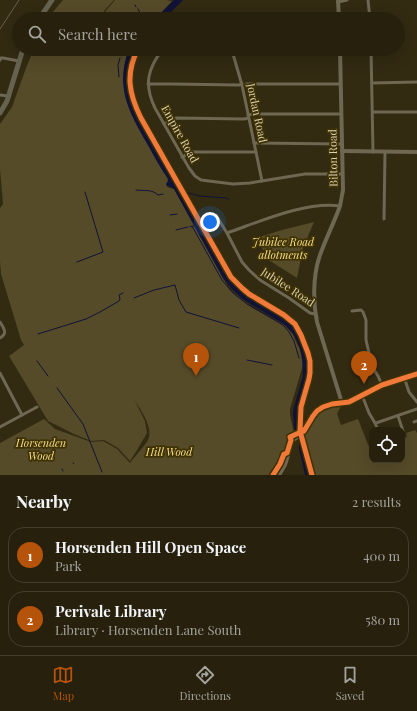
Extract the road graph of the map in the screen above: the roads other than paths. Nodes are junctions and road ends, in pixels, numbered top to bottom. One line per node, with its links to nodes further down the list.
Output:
1 (52, 0): 5 (main road)
2 (346, 0): 4 (street)
3 (368, 0): 7 (street)
4 (338, 1): 6 (street)
5 (44, 12)
6 (339, 12)
7 (369, 12)
8 (21, 56): 14 (main road)
9 (158, 56): 17 (street, Empire Road)
10 (234, 56): 19 (street, Jordan Road)
11 (340, 56): 18 (street, Bilton Road)
12 (371, 56): 16 (street)
13 (0, 60): 14 (street)
14 (19, 61): 21 (main road)
15 (417, 82): 16 (street)
16 (372, 83): 23 (street)
17 (148, 84): 19 (street); 27 (street, Empire Road)
18 (340, 84): 19 (street); 25 (street, Bilton Road)
19 (242, 85): 26 (street, Jordan Road)
20 (0, 95): 21 (street)
21 (9, 96): 22 (main road)
22 (0, 112)
23 (373, 112): 24 (street); 32 (street)
24 (417, 112)
25 (341, 114): 26 (street); 29 (street, Bilton Road)
26 (248, 116): 27 (street); 28 (street, Jordan Road)
27 (164, 124): 35 (street, Empire Road)
28 (254, 143): 29 (street); 31 (street, Jordan Road)
29 (342, 144): 30 (street, Bilton Road)
30 (342, 151): 32 (street); 36 (street, Bilton Road)
31 (256, 152): 35 (street); 37 (street, Jordan Road)
32 (373, 152): 33 (street)
33 (385, 152): 34 (street); 40 (street)
34 (417, 152)
35 (182, 157): 37 (street, Empire Road)
36 (342, 174): 37 (street, Empire Road); 38 (street, Bilton Road)
37 (262, 181)
38 (340, 206): 41 (street); 43 (street, Bilton Road)
39 (216, 215): 41 (street, Jubilee Road)
40 (384, 219)
41 (227, 233): 43 (street, Jubilee Road)
42 (352, 311): 49 (street)
43 (315, 314): 52 (street, Bilton Road)
44 (0, 322): 45 (street)
45 (0, 338)
46 (0, 373): 55 (street)
47 (417, 374): 48 (street)
48 (404, 377): 49 (street); 51 (street)
49 (382, 385): 50 (street)
50 (362, 395): 52 (street); 57 (street)
51 (417, 402)
52 (342, 403): 61 (street)
53 (37, 407): 55 (street)
54 (417, 409): 56 (street)
55 (22, 415): 58 (street)
56 (398, 416): 57 (street); 60 (street)
57 (375, 423): 59 (street)
58 (0, 427)
59 (377, 427)
60 (402, 427)
61 (279, 475)

